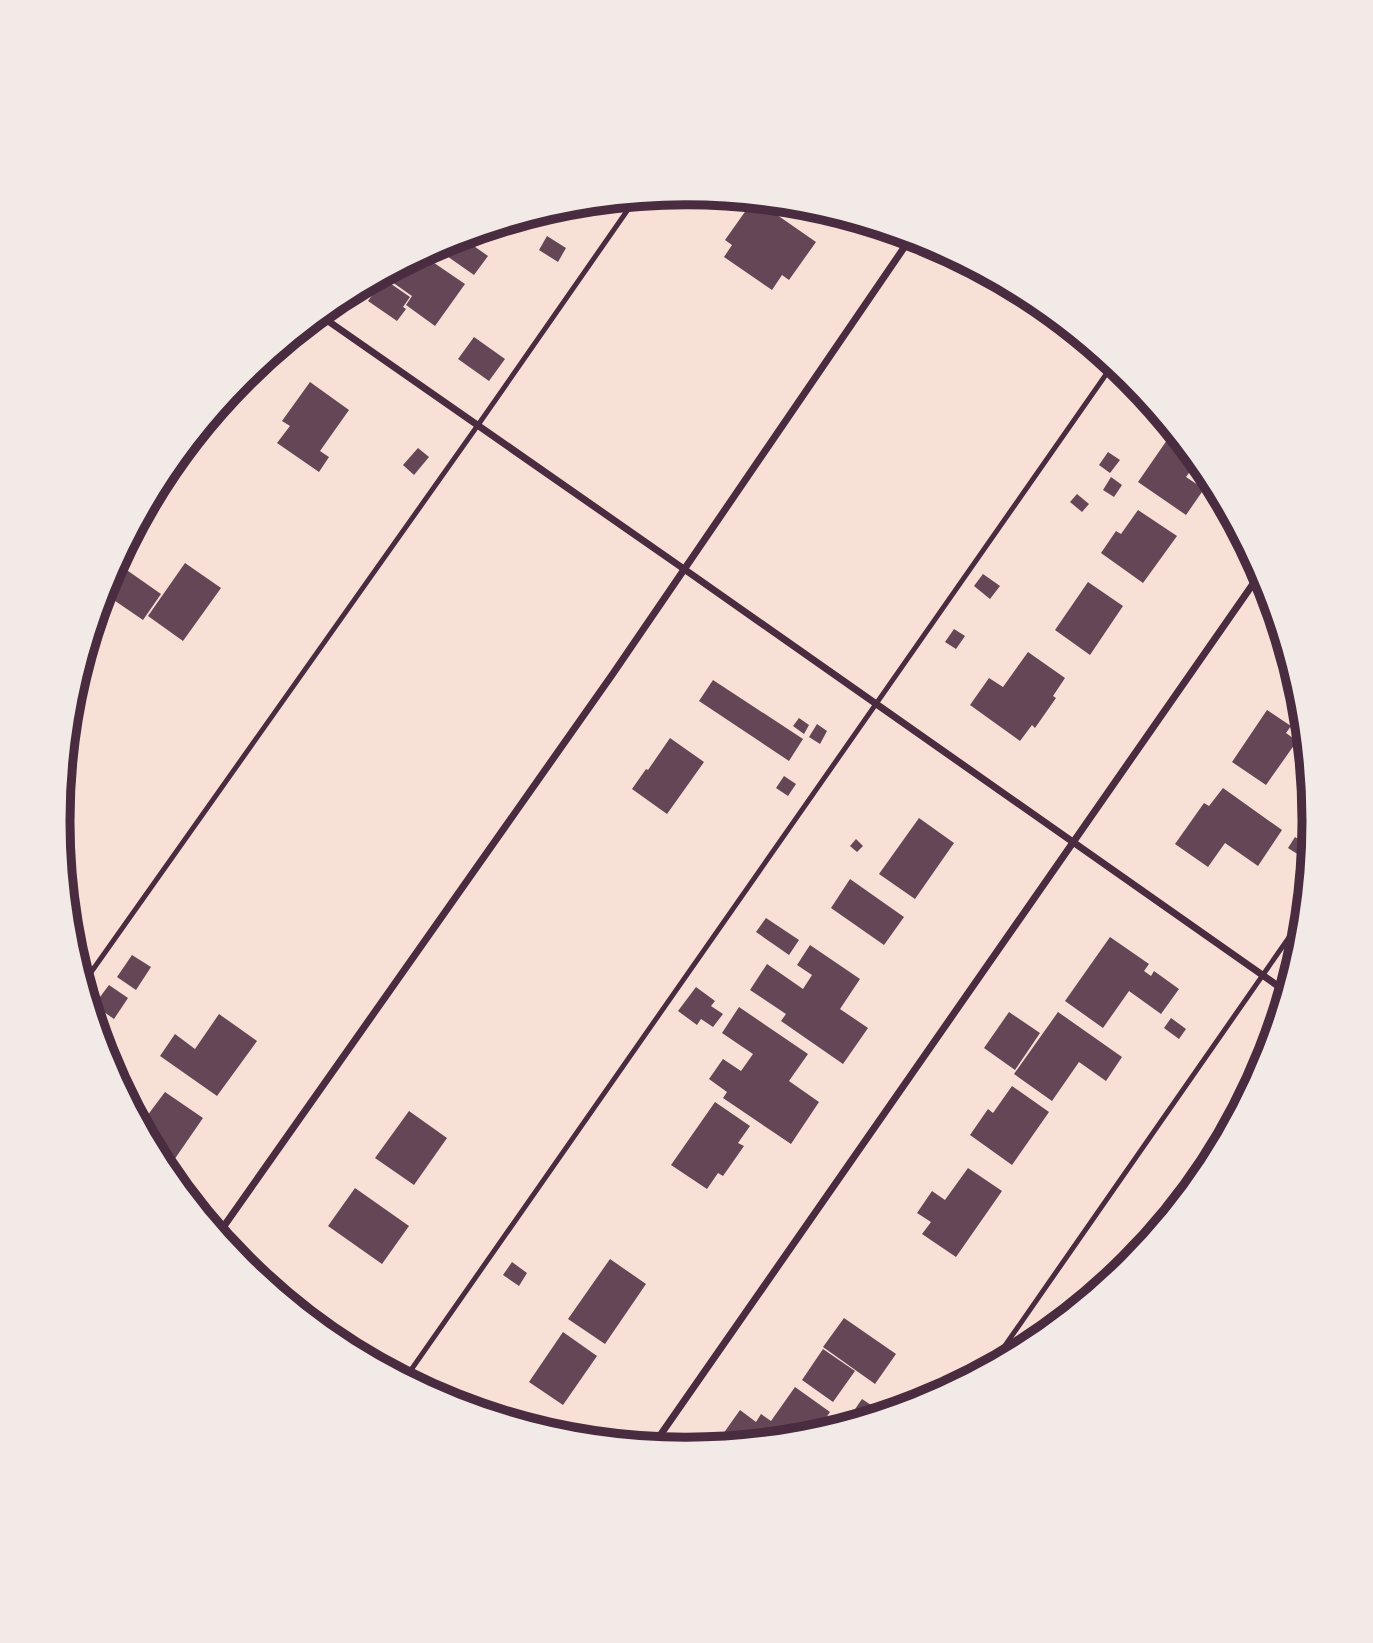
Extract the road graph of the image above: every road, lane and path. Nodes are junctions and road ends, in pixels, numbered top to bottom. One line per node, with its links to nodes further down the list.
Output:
1 (629, 208): 5 (lane)
2 (905, 246): 6 (street)
3 (327, 321): 5 (street)
4 (1108, 372): 8 (lane)
5 (478, 425): 6 (street); 11 (lane)
6 (684, 569): 8 (street); 14 (street)
7 (1254, 582): 9 (street)
8 (877, 704): 9 (street); 16 (lane)
9 (1073, 841): 12 (street); 17 (street)
10 (1293, 932): 12 (lane)
11 (89, 974)
12 (1263, 975): 13 (street); 15 (lane)
13 (1280, 987)
14 (223, 1228)
15 (1001, 1351)
16 (410, 1372)
17 (659, 1437)

